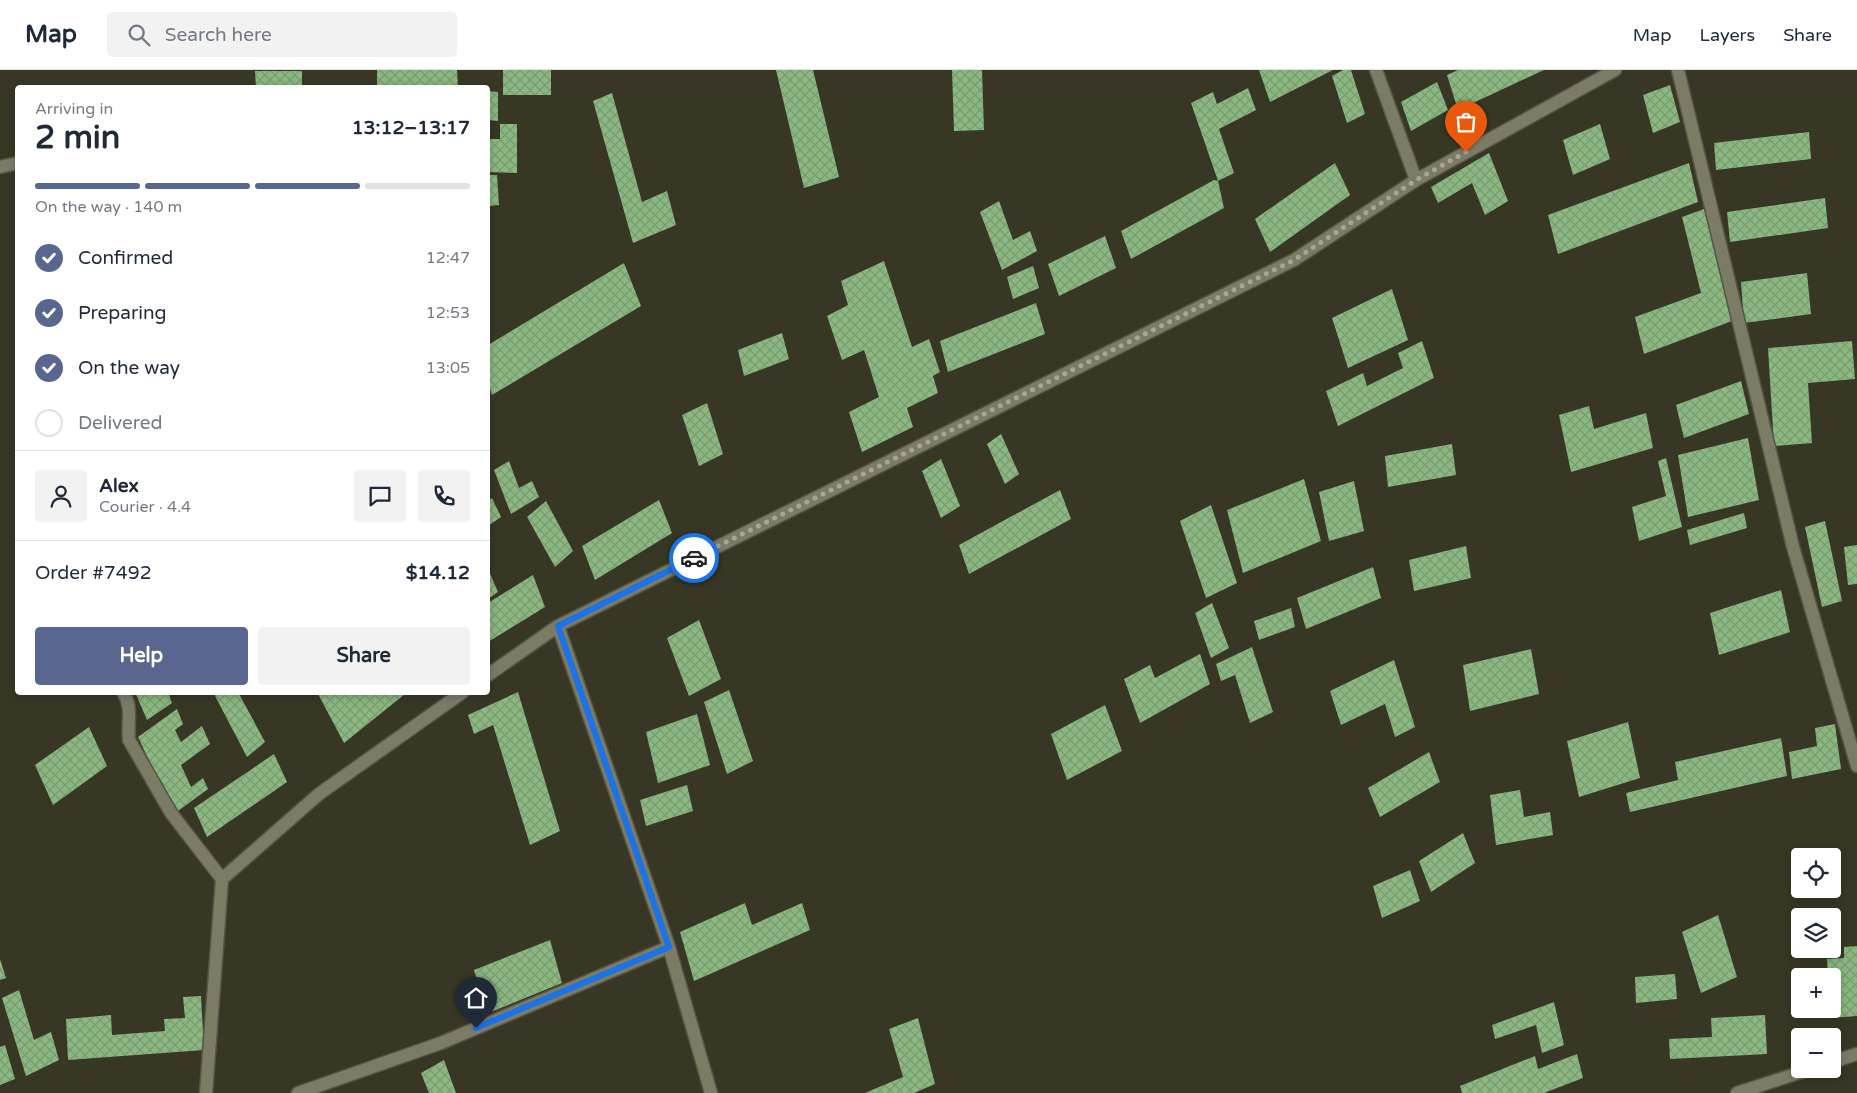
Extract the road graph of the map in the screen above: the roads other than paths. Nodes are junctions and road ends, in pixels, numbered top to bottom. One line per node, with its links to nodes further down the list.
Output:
1 (1376, 70): 6 (street)
2 (1615, 70): 6 (street)
3 (1678, 70): 11 (street)
4 (15, 164): 5 (street)
5 (0, 167)
6 (1416, 180): 7 (street)
7 (558, 626): 8 (street); 13 (street)
8 (490, 674)
9 (125, 695): 12 (street)
10 (459, 695): 12 (street)
11 (1857, 766)
12 (222, 879): 17 (street)
13 (669, 947): 18 (street); 19 (street)
14 (1857, 1054): 15 (street)
15 (1841, 1059)
16 (1791, 1075): 20 (street)
17 (206, 1093)
18 (298, 1093)
19 (710, 1093)
20 (1737, 1093)

